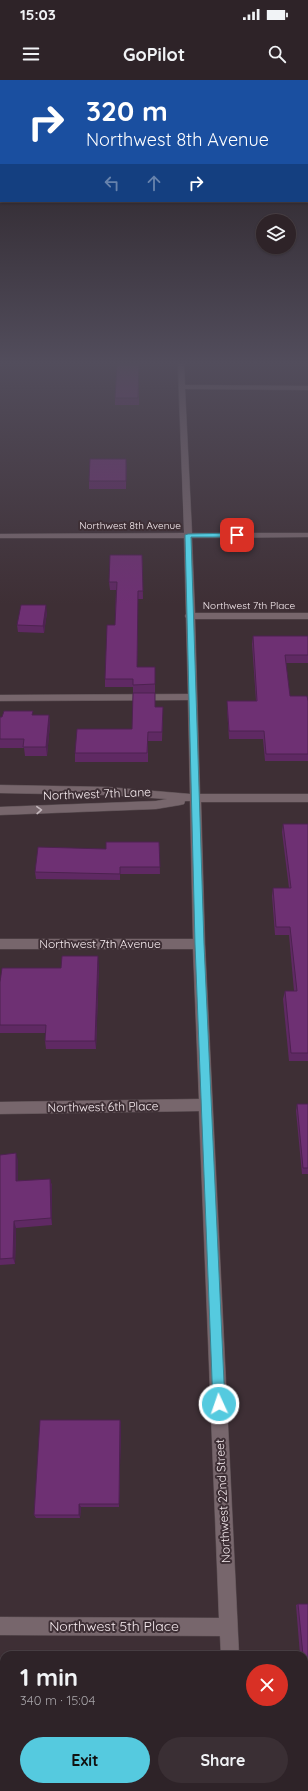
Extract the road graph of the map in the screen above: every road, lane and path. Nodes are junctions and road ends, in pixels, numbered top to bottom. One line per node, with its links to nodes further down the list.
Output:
1 (184, 444): 2 (street, Northwest 22nd Street)
2 (188, 535): 3 (street, Northwest 8th Avenue); 4 (street, Northwest 8th Avenue); 5 (street, Northwest 22nd Street)
3 (308, 535)
4 (0, 536)
5 (189, 616): 6 (street, Northwest 7th Place); 7 (street, Northwest 22nd Street)
6 (308, 616)
7 (191, 697): 8 (street); 10 (street, Northwest 22nd Street)
8 (0, 698)
9 (0, 789): 10 (street, Northwest 7th Lane)
10 (195, 798): 11 (street, Northwest 7th Lane); 12 (street, Northwest 7th Lane, one-way to 10); 14 (street, Northwest 22nd Street)
11 (308, 798)
12 (0, 811)
13 (0, 944): 14 (street, Northwest 7th Avenue)
14 (199, 944): 15 (street, Northwest 22nd Street)
15 (206, 1105): 16 (street, Northwest 6th Place); 18 (street, Northwest 22nd Street)
16 (0, 1108)
17 (0, 1626): 18 (street, Northwest 5th Place)
18 (229, 1626): 19 (street, Northwest 22nd Street)
19 (230, 1651)

